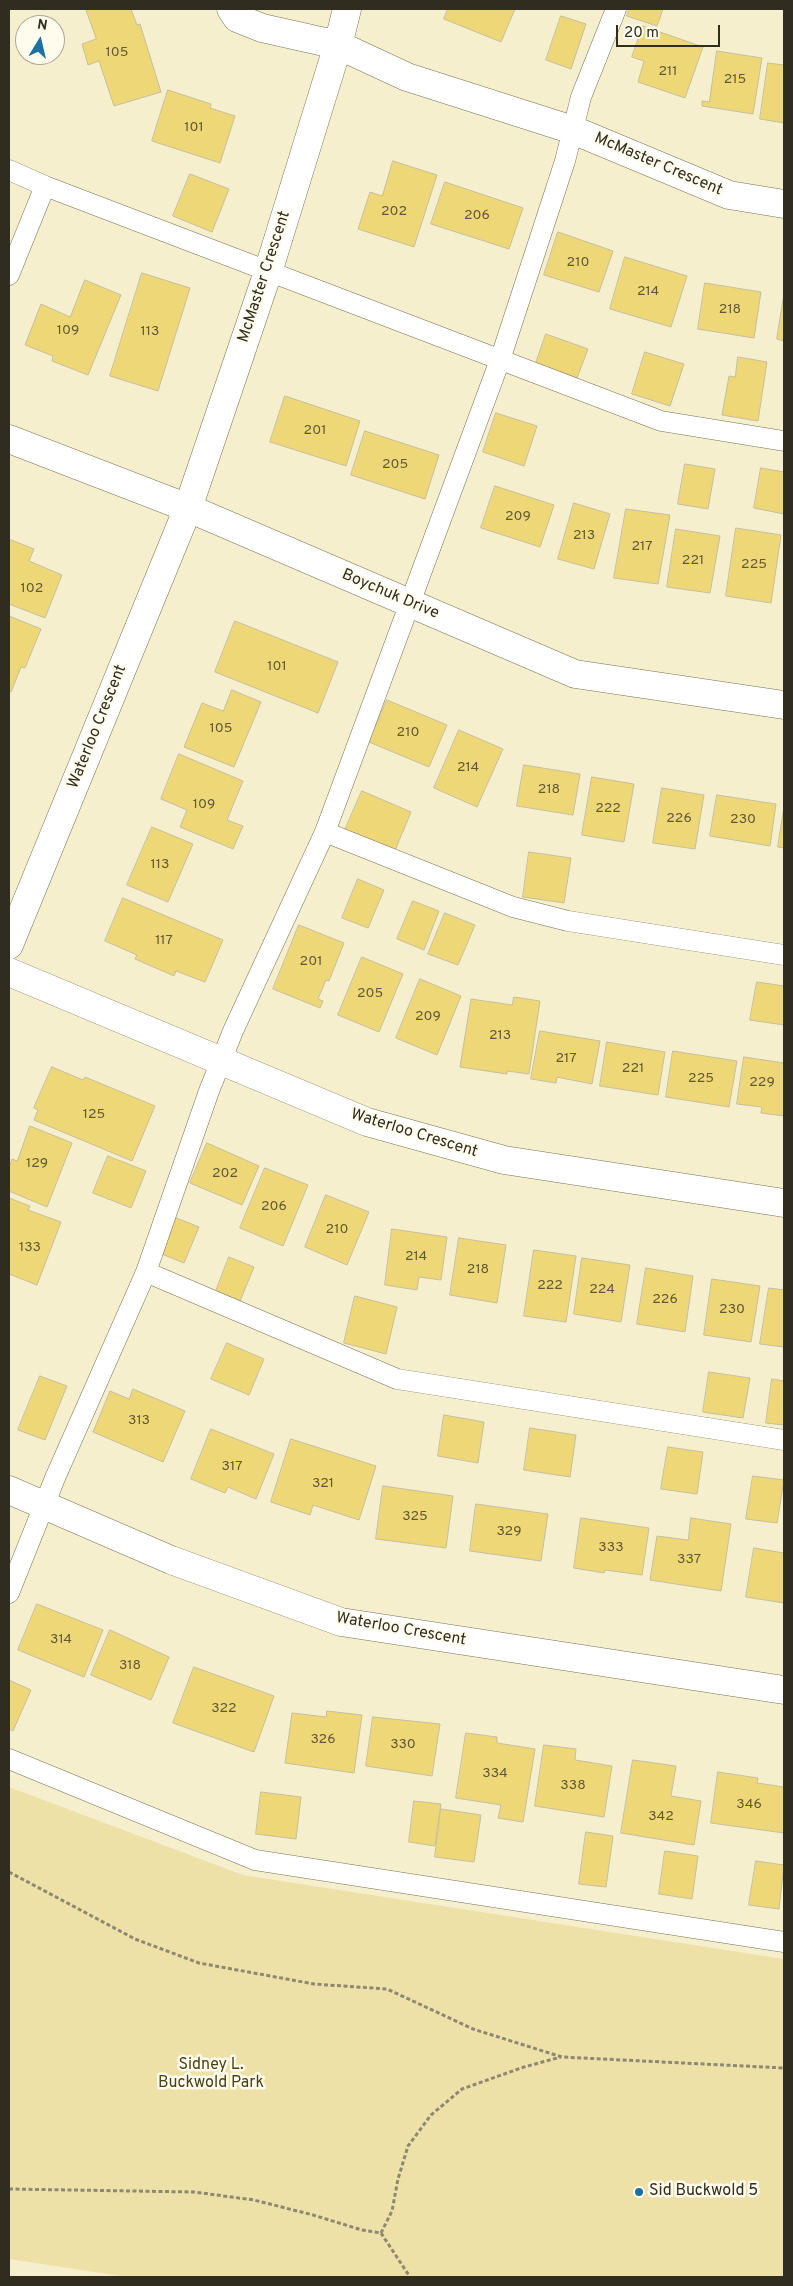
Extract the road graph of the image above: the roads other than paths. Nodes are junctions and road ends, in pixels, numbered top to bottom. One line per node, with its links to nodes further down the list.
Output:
1 (231, 9): 4 (street, McMaster Crescent)
2 (348, 9): 4 (street, McMaster Crescent)
3 (616, 9): 5 (lane)
4 (338, 44): 5 (street, McMaster Crescent); 9 (street, McMaster Crescent)
5 (573, 130): 8 (street, McMaster Crescent); 11 (lane)
6 (9, 170): 7 (lane)
7 (45, 186): 9 (lane); 10 (lane)
8 (784, 204)
9 (268, 272): 11 (lane); 14 (street, McMaster Crescent)
10 (9, 275)
11 (500, 360): 13 (lane); 15 (lane)
12 (9, 439): 14 (street, Boychuk Drive)
13 (784, 441)
14 (188, 508): 15 (street, Boychuk Drive); 18 (street, Waterloo Crescent)
15 (411, 604): 16 (street, Boychuk Drive); 17 (lane)
16 (784, 705)
17 (325, 832): 19 (lane); 21 (lane)
18 (9, 945)
19 (784, 955)
20 (9, 972): 21 (street, Waterloo Crescent)
21 (221, 1060): 22 (street, Waterloo Crescent); 23 (lane)
22 (784, 1203)
23 (146, 1272): 24 (lane); 26 (lane)
24 (784, 1440)
25 (9, 1490): 26 (street, Waterloo Crescent)
26 (44, 1504): 27 (lane); 28 (street, Waterloo Crescent)
27 (9, 1593)
28 (784, 1690)
29 (9, 1759): 30 (lane)
30 (784, 1942)

